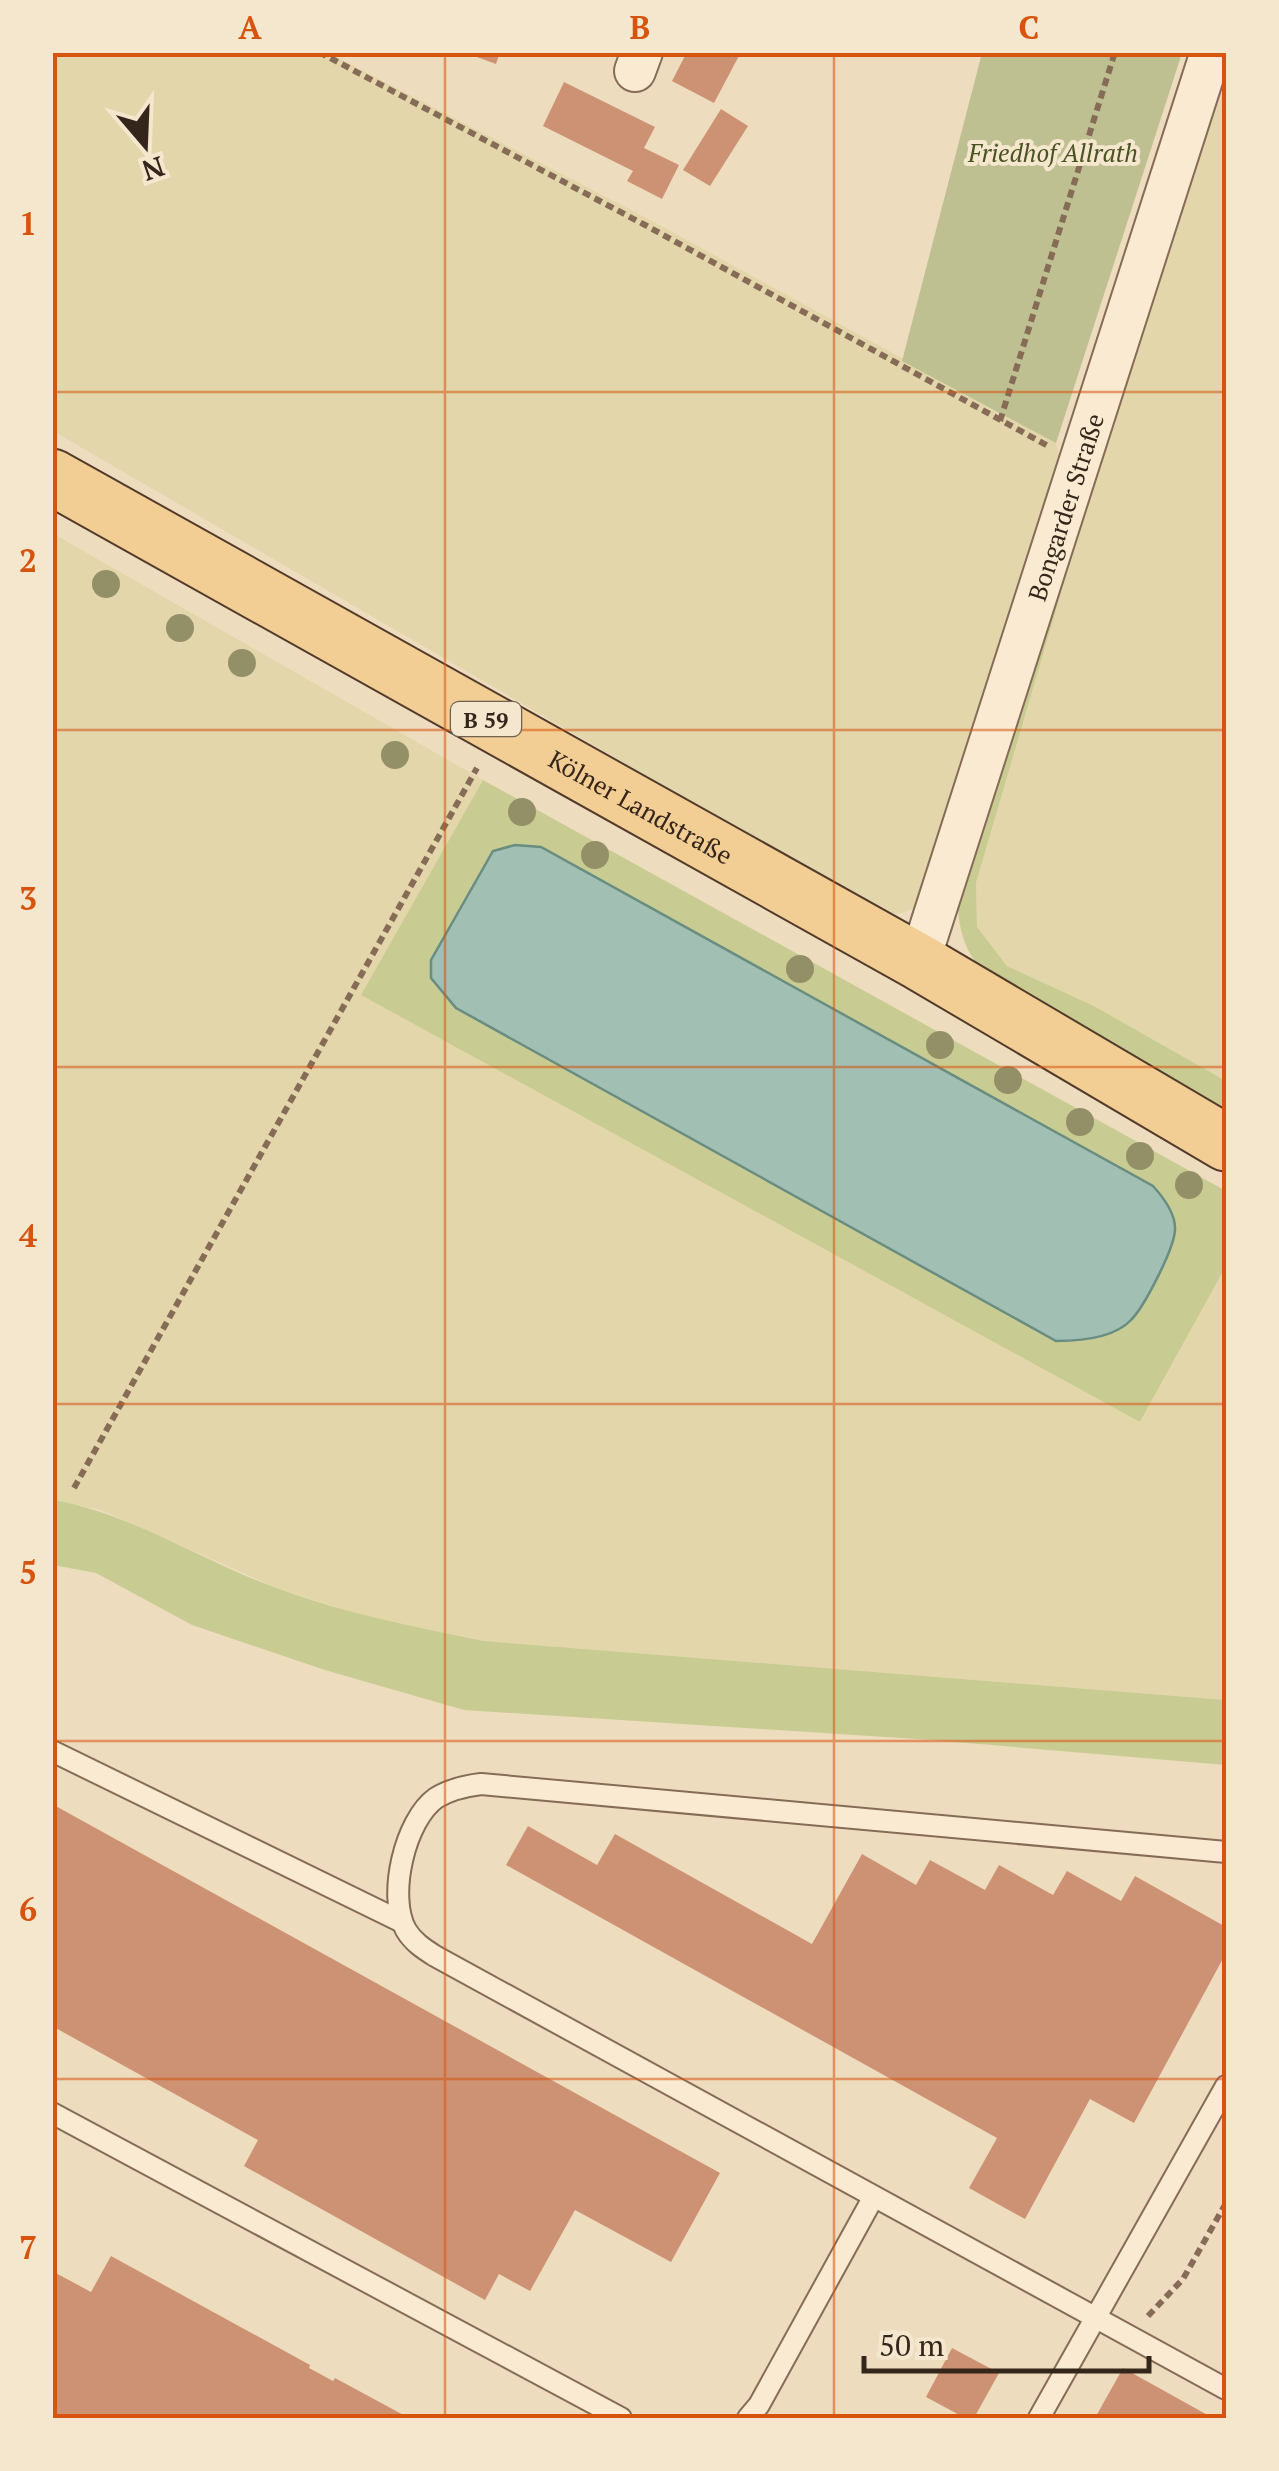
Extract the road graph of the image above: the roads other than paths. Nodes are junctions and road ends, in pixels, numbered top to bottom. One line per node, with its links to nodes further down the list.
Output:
1 (1211, 52): 3 (street, Bongarder Straße)
2 (52, 477): 3 (main road, Kölner Landstraße / B 59)
3 (919, 962): 4 (main road, Kölner Landstraße / B 59)
4 (1226, 1143)
5 (52, 1751): 7 (lane)
6 (1226, 1852): 7 (lane)
7 (402, 1922): 10 (lane)
8 (1226, 2086): 11 (lane)
9 (52, 2113): 13 (lane)
10 (874, 2198): 11 (lane); 14 (lane)
11 (1095, 2319): 12 (lane); 15 (lane)
12 (1226, 2389)
13 (622, 2418)
14 (748, 2418)
15 (1039, 2418)

